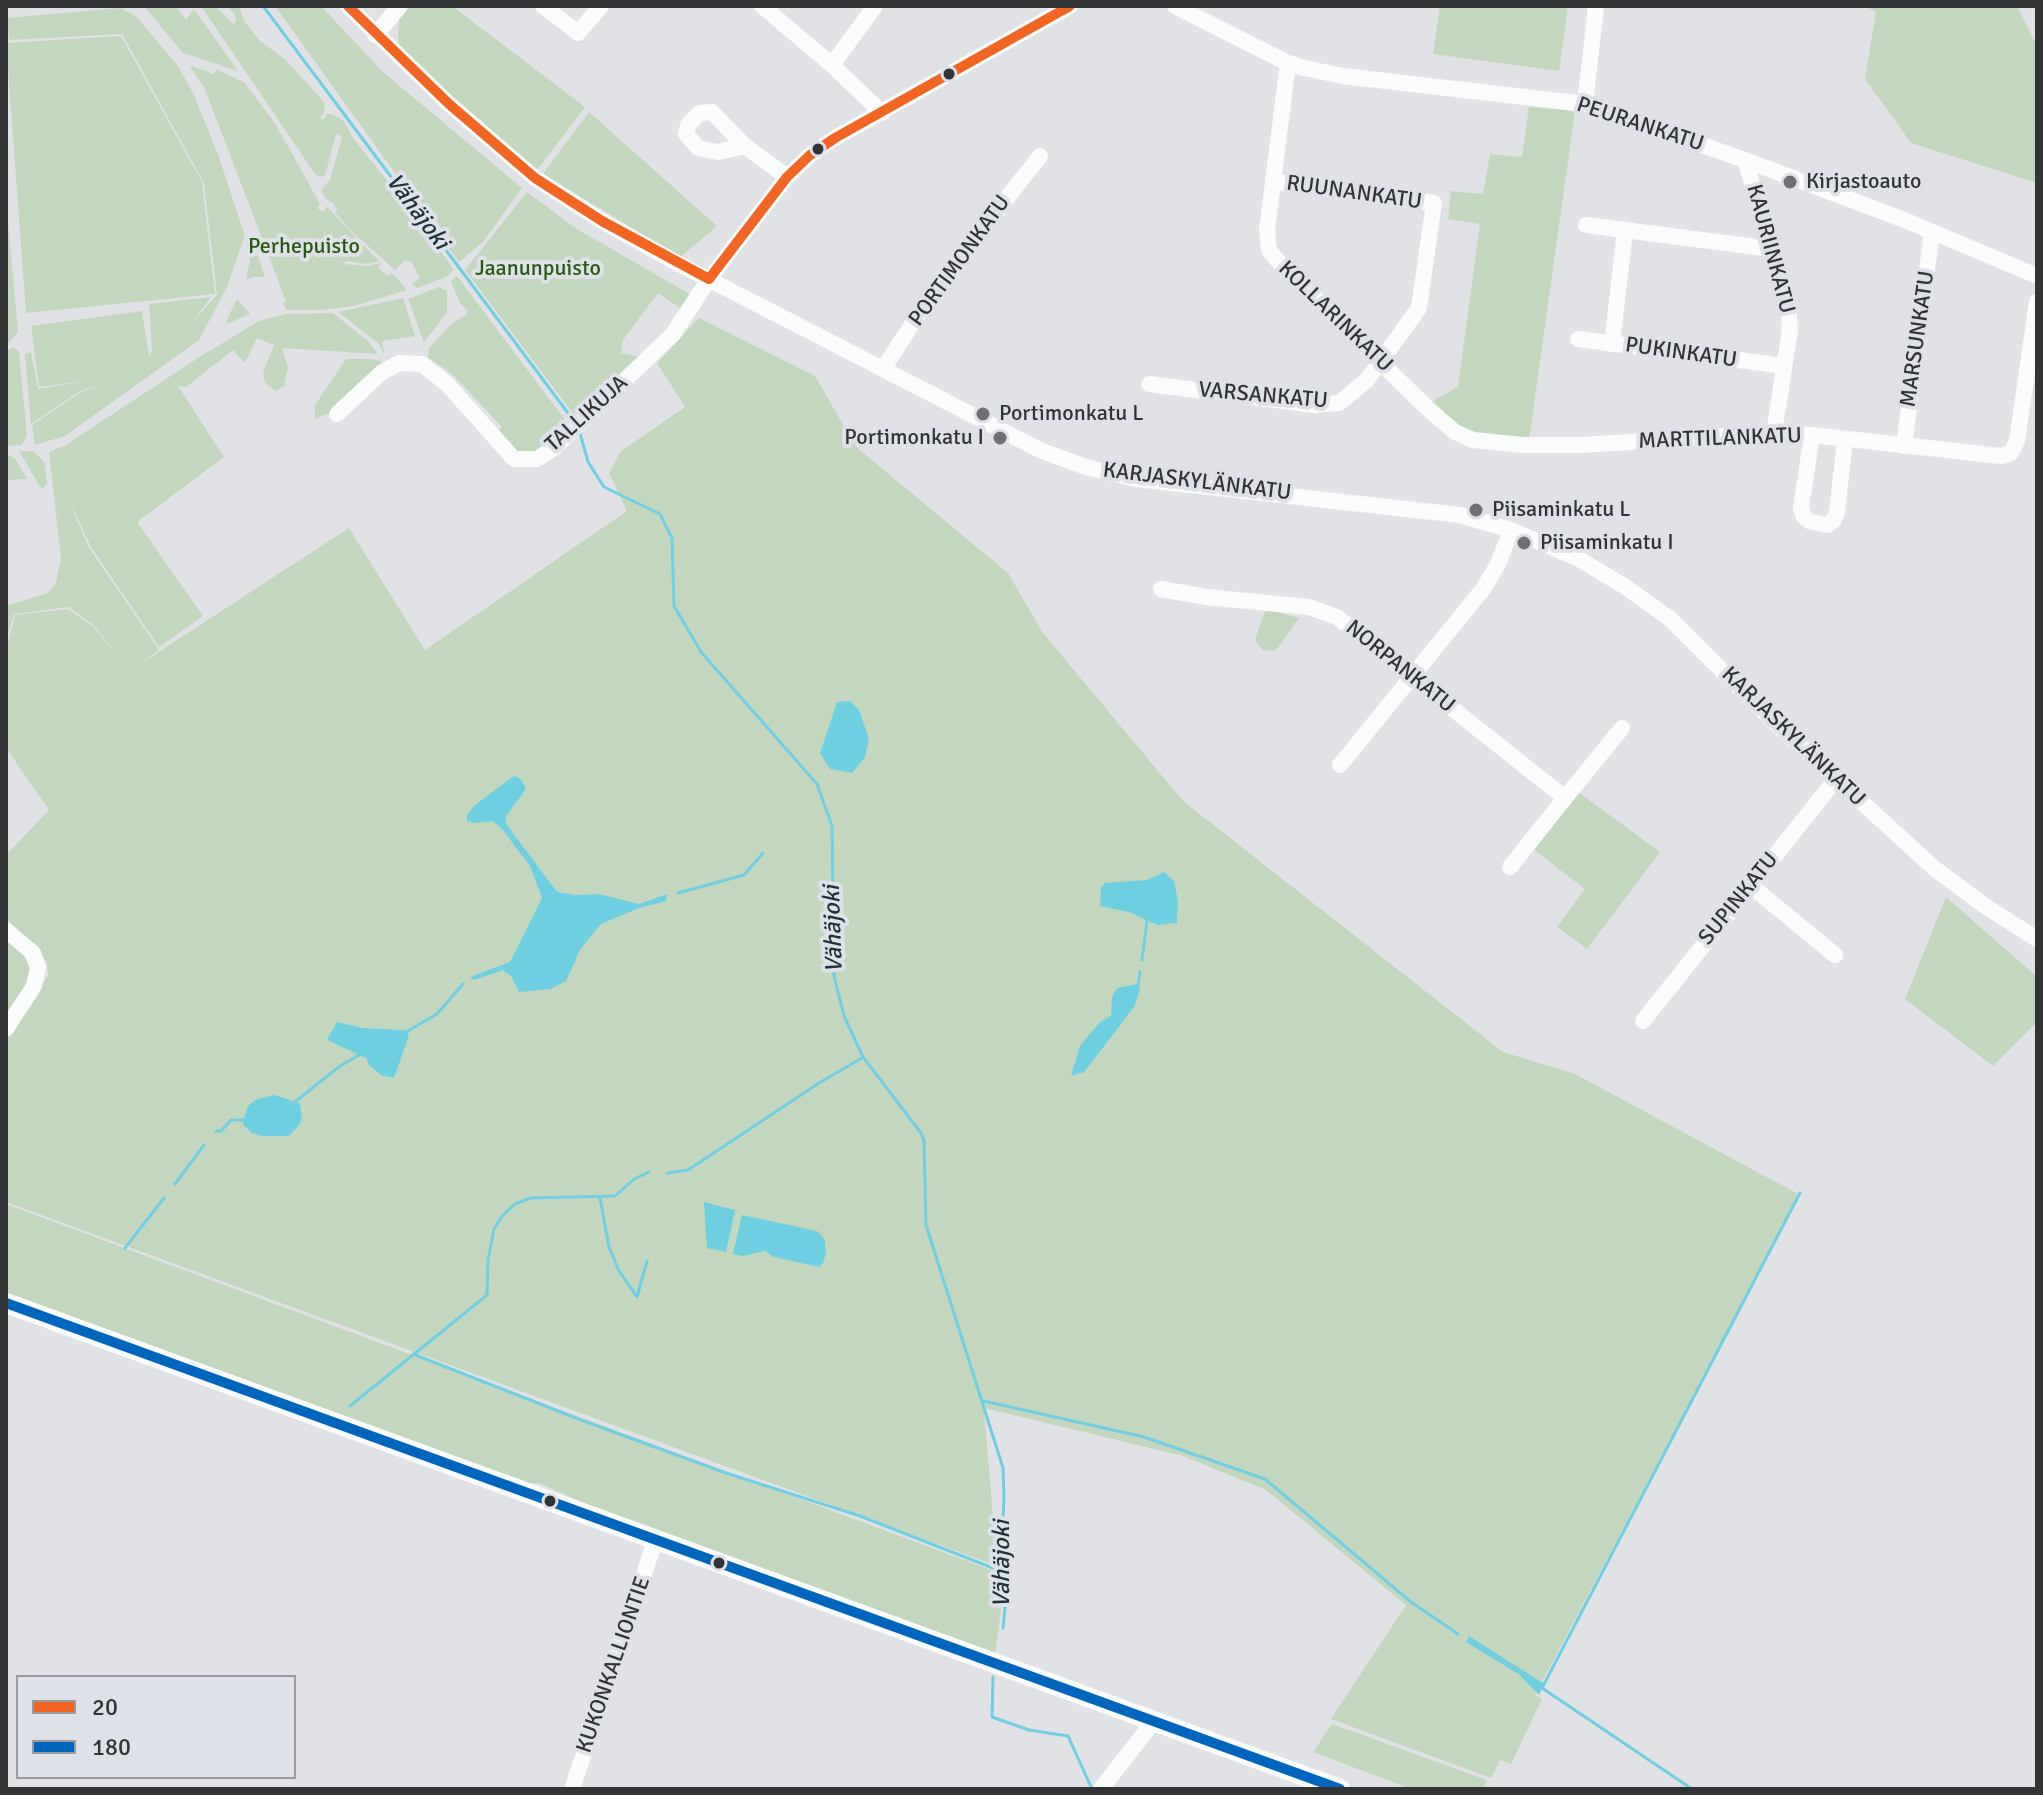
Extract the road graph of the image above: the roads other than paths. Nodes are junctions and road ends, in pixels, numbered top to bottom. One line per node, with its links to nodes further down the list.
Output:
1 (348, 6): 10 (street, KARJASKYLÄNKATU)
2 (400, 6): 10 (street)
3 (601, 6): 8 (street)
4 (762, 6): 12 (street)
5 (875, 6): 12 (street)
6 (1070, 6): 14 (street)
7 (1596, 6): 13 (street)
8 (547, 7)
9 (1182, 7): 11 (street, PEURANKATU)
10 (375, 35): 26 (street, KARJASKYLÄNKATU)
11 (1288, 63): 13 (street, PEURANKATU); 19 (street, KOLLARINKATU)
12 (832, 65): 14 (street)
13 (1585, 104): 17 (street, PEURANKATU)
14 (882, 113): 18 (street)
15 (745, 146): 18 (street)
16 (1040, 156): 32 (street, PORTIMONKATU)
17 (1745, 160): 23 (street, PEURANKATU); 24 (street, KAURIINKATU)
18 (787, 177): 26 (street)
19 (1274, 182): 20 (street, RUUNANKATU); 30 (street, KOLLARINKATU)
20 (1434, 203): 30 (street, VARSANKATU)
21 (1586, 225): 22 (street)
22 (1625, 231): 24 (street); 29 (street)
23 (1932, 232): 25 (street, PEURANKATU); 39 (street, MARSUNKATU)
24 (1772, 249): 31 (street, KAURIINKATU)
25 (2037, 276)
26 (709, 279): 32 (street, KARJASKYLÄNKATU); 34 (street, TALLIKUJA)
27 (2037, 302): 39 (street, MARTTILANKATU)
28 (1578, 339): 29 (street, PUKINKATU)
29 (1612, 344): 31 (street, PUKINKATU)
30 (1380, 360): 33 (street, VARSANKATU); 38 (street, KOLLARINKATU)
31 (1784, 366): 35 (street, KAURIINKATU)
32 (883, 369): 40 (street, KARJASKYLÄNKATU)
33 (1149, 384)
34 (337, 414)
35 (1774, 433): 36 (street, MARTTILANKATU); 38 (street, MARTTILANKATU)
36 (1812, 435): 37 (street, MARTTILANKATU); 37 (street)
37 (1845, 440): 39 (street, MARTTILANKATU)
38 (1523, 445)
39 (1904, 446)
40 (1511, 530): 42 (street); 45 (street, KARJASKYLÄNKATU)
41 (1161, 589): 42 (street, NORPANKATU)
42 (1412, 677): 44 (street); 46 (street, NORPANKATU)
43 (1622, 728): 46 (street)
44 (1340, 765)
45 (1836, 779): 48 (street, SUPINKATU); 50 (street, KARJASKYLÄNKATU)
46 (1565, 798): 47 (street)
47 (1510, 867)
48 (1751, 886): 51 (street); 52 (street, SUPINKATU)
49 (6, 930): 53 (street)
50 (2037, 939)
51 (1835, 955)
52 (1643, 1021)
53 (6, 1029)
54 (6, 1303): 55 (main road)
55 (655, 1541): 56 (main road); 57 (street, KUKONKALLIONTIE)
56 (1154, 1721): 58 (street); 59 (main road)
57 (572, 1789)
58 (1101, 1789)
59 (1340, 1789)

